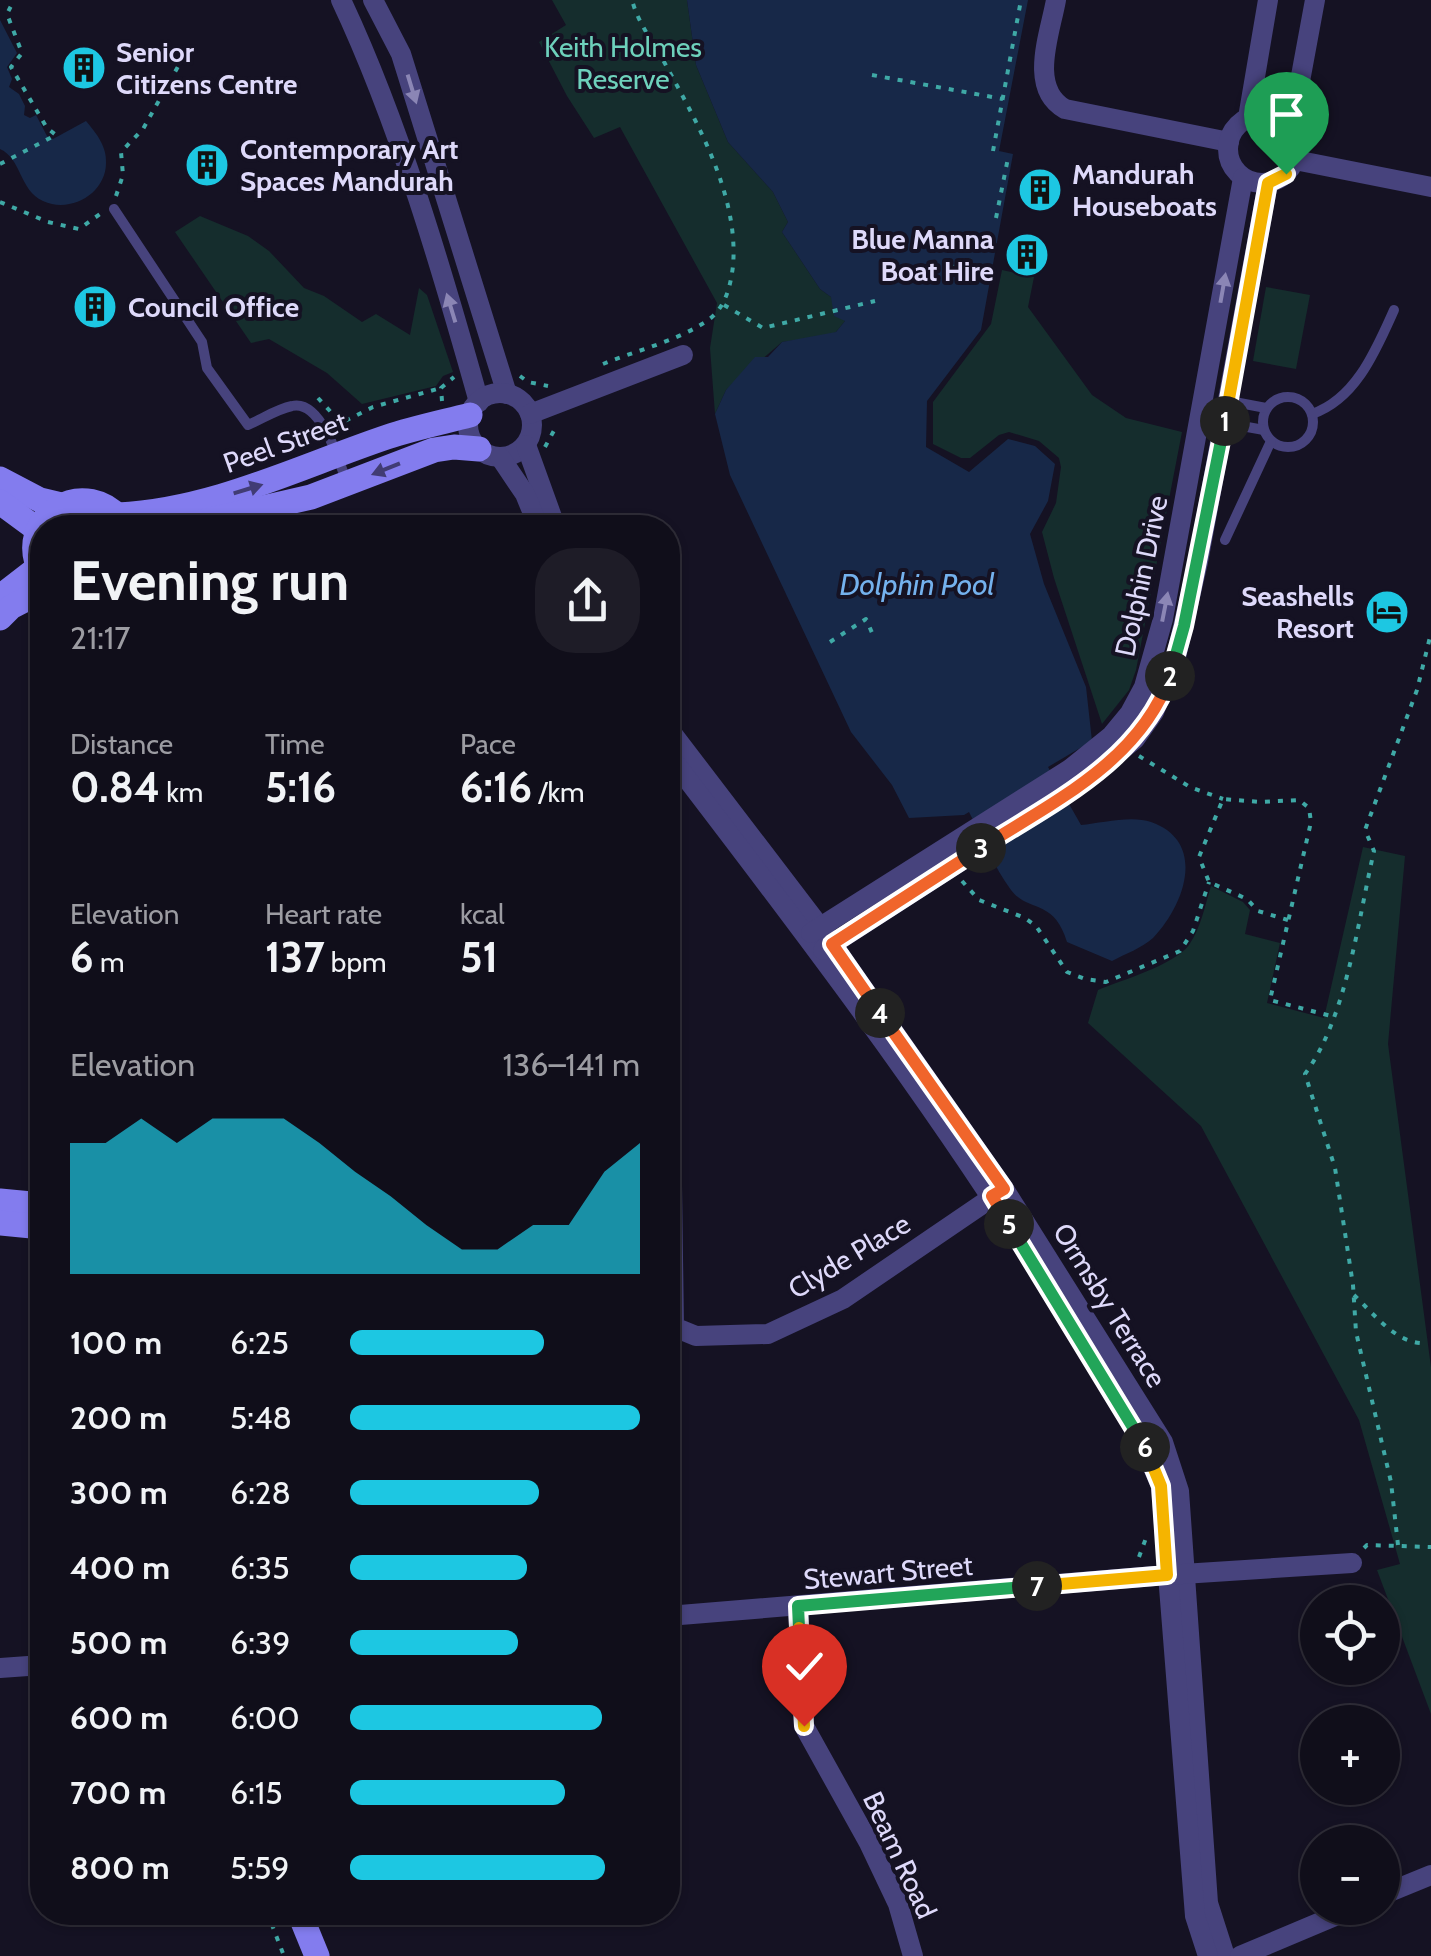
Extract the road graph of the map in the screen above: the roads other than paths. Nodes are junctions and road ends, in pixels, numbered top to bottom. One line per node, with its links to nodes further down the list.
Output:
1 (341, 0): 19 (street, one-way to 1)
2 (373, 0): 16 (street, one-way to 16)
3 (1056, 0): 8 (street)
4 (1268, 0): 6 (street)
5 (1315, 0): 7 (street)
6 (1248, 118): 7 (street); 8 (street)
7 (1290, 130): 9 (street)
8 (1229, 142): 10 (street)
9 (1295, 160): 11 (street); 12 (street)
10 (1243, 178): 11 (street); 45 (street, Dolphin Drive, one-way to 10)
11 (1268, 183): 17 (street, Dolphin Drive)
12 (1431, 188)
13 (114, 209): 27 (lane)
14 (1394, 310): 21 (lane)
15 (683, 355): 20 (street)
16 (507, 394): 19 (street); 20 (street)
17 (1229, 401): 18 (lane); 22 (street, Dolphin Drive)
18 (1266, 408): 21 (lane); 23 (lane)
19 (465, 413): 25 (street); 27 (street, Peel Street)
20 (530, 414): 26 (street)
21 (1312, 414): 24 (lane)
22 (1225, 423): 23 (lane); 45 (street, Dolphin Drive)
23 (1264, 430): 24 (lane)
24 (1271, 441): 39 (lane)
25 (490, 453): 26 (street); 29 (street, Peel Street, one-way to 29); 36 (street)
26 (529, 454): 37 (street)
27 (337, 456): 29 (lane); 34 (street, Peel Street, one-way to 27)
28 (0, 479): 31 (street)
29 (348, 485): 35 (street, Peel Street)
30 (0, 502): 38 (street)
31 (61, 505): 32 (street); 33 (street)
32 (50, 515)
33 (114, 515)
34 (148, 515)
35 (232, 515)
36 (534, 515)
37 (551, 515)
38 (30, 524)
39 (1224, 540)
40 (30, 583): 42 (street)
41 (30, 589): 43 (street)
42 (0, 597)
43 (0, 618)
44 (680, 745): 47 (street, Ormsby Terrace)
45 (1096, 761): 47 (street, Dolphin Drive); 47 (street, Dolphin Drive)
46 (680, 769): 47 (street, Ormsby Terrace)
47 (820, 940): 48 (street, Ormsby Terrace)
48 (998, 1193): 53 (street, Clyde Place); 55 (street, Ormsby Terrace)
49 (0, 1201): 50 (street)
50 (30, 1204)
51 (0, 1222): 52 (street)
52 (30, 1226)
53 (680, 1329)
54 (1352, 1564): 55 (street, Stewart Street)
55 (1176, 1575): 56 (street, Stewart Street); 68 (street, Ormsby Terrace); 69 (street, Ormsby Terrace)
56 (798, 1606): 57 (street, Stewart Street); 67 (street, Beam Road)
57 (680, 1615)
58 (30, 1666): 59 (street)
59 (0, 1668)
60 (1431, 1875): 61 (street)
61 (1400, 1888)
62 (288, 1925): 65 (street)
63 (304, 1925): 66 (street)
64 (1314, 1925): 70 (street)
65 (300, 1956)
66 (317, 1956)
67 (913, 1956)
68 (1208, 1956)
69 (1225, 1956)
70 (1240, 1956)

